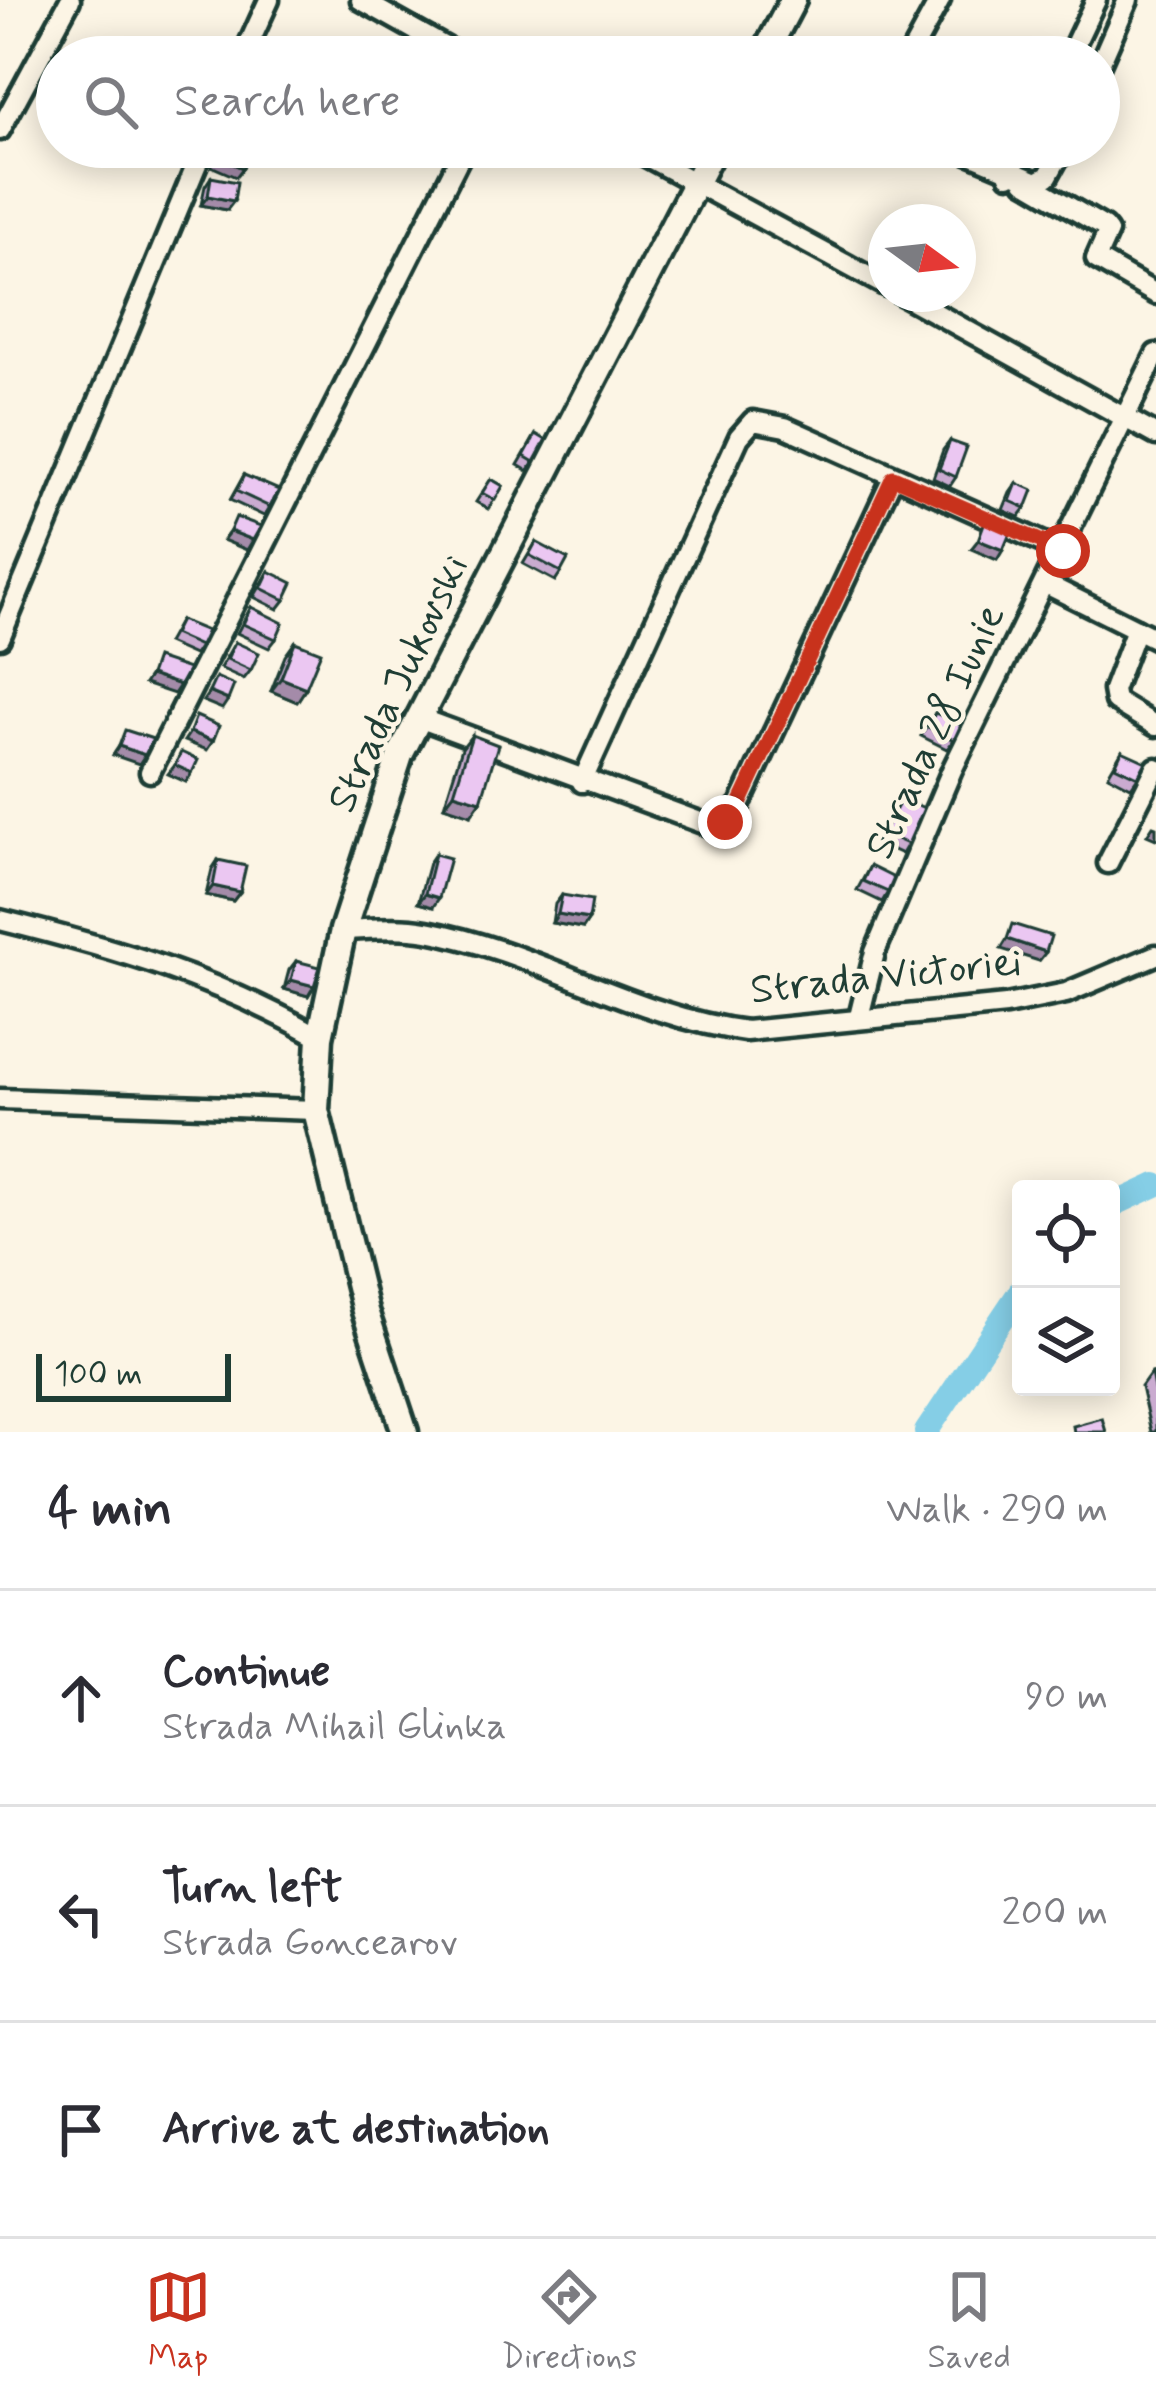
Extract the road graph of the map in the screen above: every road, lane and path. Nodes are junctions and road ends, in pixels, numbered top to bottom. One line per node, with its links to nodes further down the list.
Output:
1 (70, 0): 8 (street)
2 (269, 0): 9 (street)
3 (361, 0): 10 (street)
4 (793, 0): 11 (main road)
5 (940, 0): 12 (street)
6 (1096, 0): 13 (street)
7 (1128, 0): 14 (street)
8 (47, 36)
9 (253, 36)
10 (425, 36)
11 (777, 36)
12 (920, 36)
13 (1079, 36)
14 (1112, 36)
15 (36, 57): 16 (street)
16 (0, 130)
17 (195, 168): 36 (street)
18 (454, 168): 41 (street)
19 (668, 168): 25 (street)
20 (703, 168): 25 (main road, Strada Jukovski)
21 (997, 168): 24 (street)
22 (1019, 168): 24 (street)
23 (1052, 168): 24 (street)
24 (1017, 178): 27 (street)
25 (695, 183): 26 (street); 38 (main road, Strada Jukovski)
26 (868, 276)
27 (1156, 294)
28 (935, 312): 30 (street)
29 (1156, 354): 30 (street, Strada 28 Iunie)
30 (1126, 418): 31 (street); 33 (street, Strada 28 Iunie)
31 (1156, 436)
32 (893, 477): 33 (street); 42 (street); 42 (street)
33 (1063, 551): 34 (street, Strada 28 Iunie)
34 (1046, 584): 35 (street); 47 (street, Strada 28 Iunie)
35 (1136, 629): 37 (street); 39 (street)
36 (0, 638)
37 (1156, 639)
38 (418, 718): 42 (street); 45 (main road, Strada Jukovski)
39 (1156, 726)
40 (1156, 768): 43 (street)
41 (150, 772)
42 (582, 782)
43 (1108, 863)
44 (0, 920): 48 (street)
45 (343, 930): 47 (street, Strada Victoriei); 48 (main road, Strada Jukovski)
46 (1156, 955): 47 (street, Strada Victoriei)
47 (859, 1017)
48 (320, 1037): 50 (main road, Strada Jukovski)
49 (0, 1099): 50 (street)
50 (316, 1110): 51 (main road, Strada Jukovski)
51 (405, 1432)

